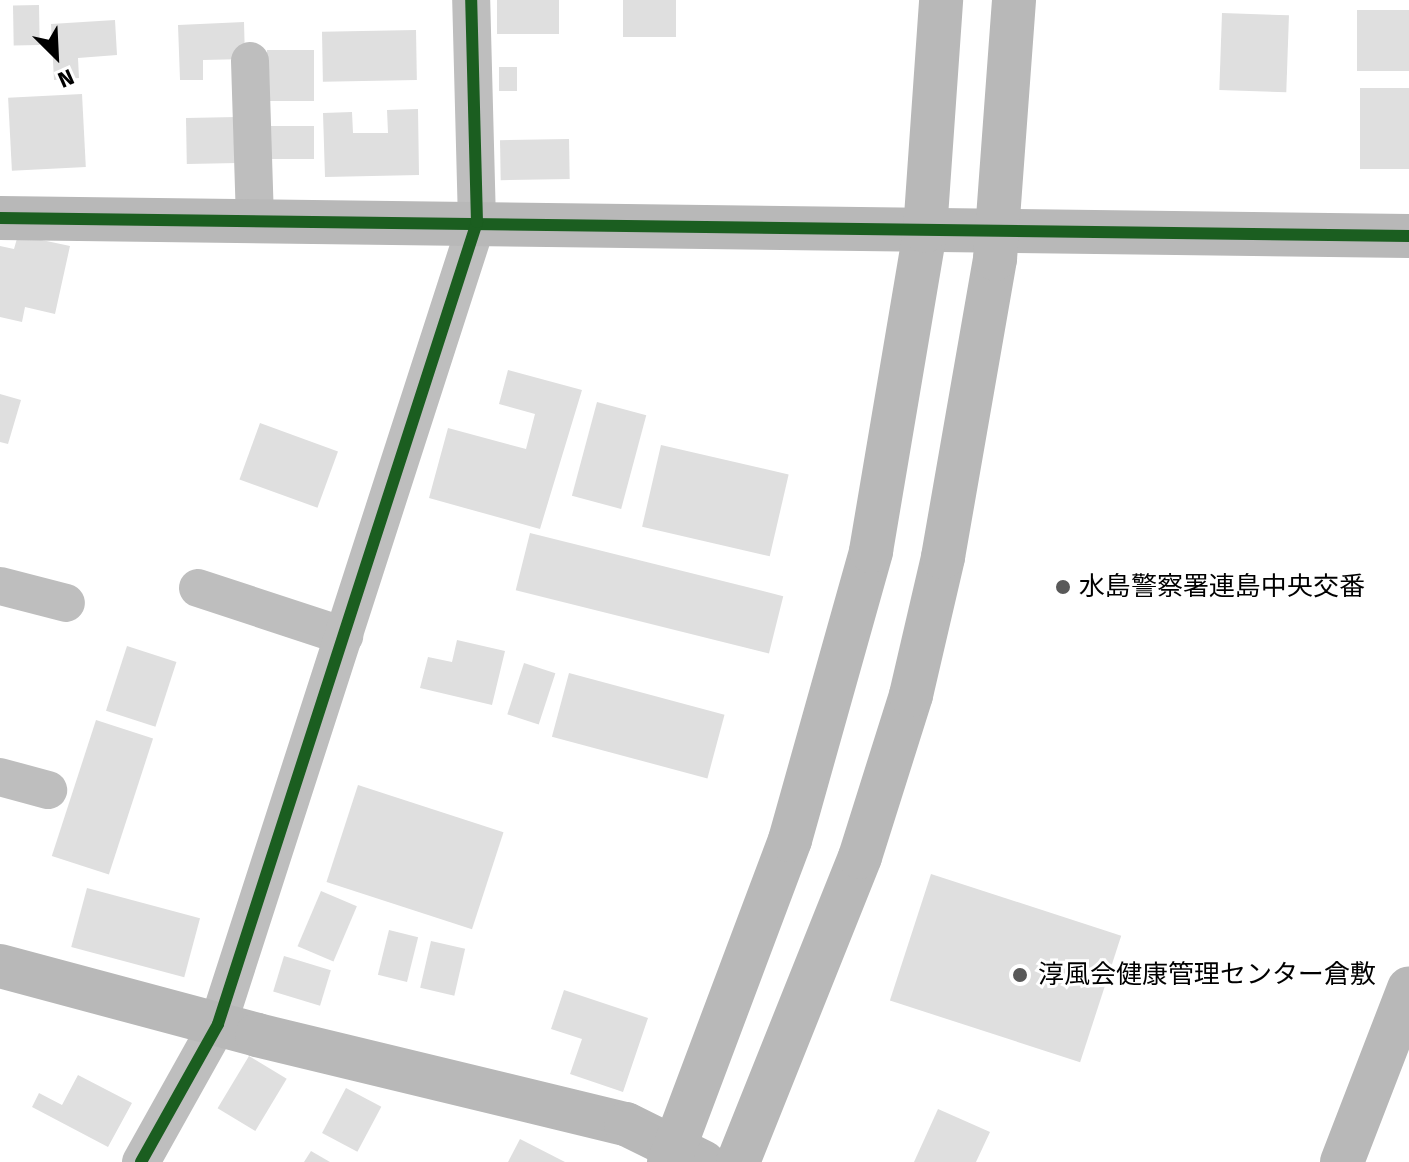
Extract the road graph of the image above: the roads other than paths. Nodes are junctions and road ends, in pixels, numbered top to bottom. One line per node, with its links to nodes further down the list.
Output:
1 (471, 0): 7 (street)
2 (941, 0): 8 (street)
3 (1014, 0): 9 (street)
4 (250, 61): 6 (street)
5 (0, 218): 6 (street)
6 (255, 221): 7 (street)
7 (477, 222): 8 (street); 14 (street)
8 (925, 231): 9 (street); 20 (street)
9 (996, 232): 10 (street); 22 (street)
10 (1409, 236)
11 (0, 586): 13 (street)
12 (198, 588): 14 (street)
13 (66, 603)
14 (344, 636): 19 (street)
15 (0, 777): 16 (street)
16 (48, 790)
17 (0, 966): 19 (street)
18 (1409, 988): 23 (street)
19 (218, 1024): 20 (street); 21 (street)
20 (683, 1157)
21 (141, 1162)
22 (738, 1162)
23 (1342, 1162)

